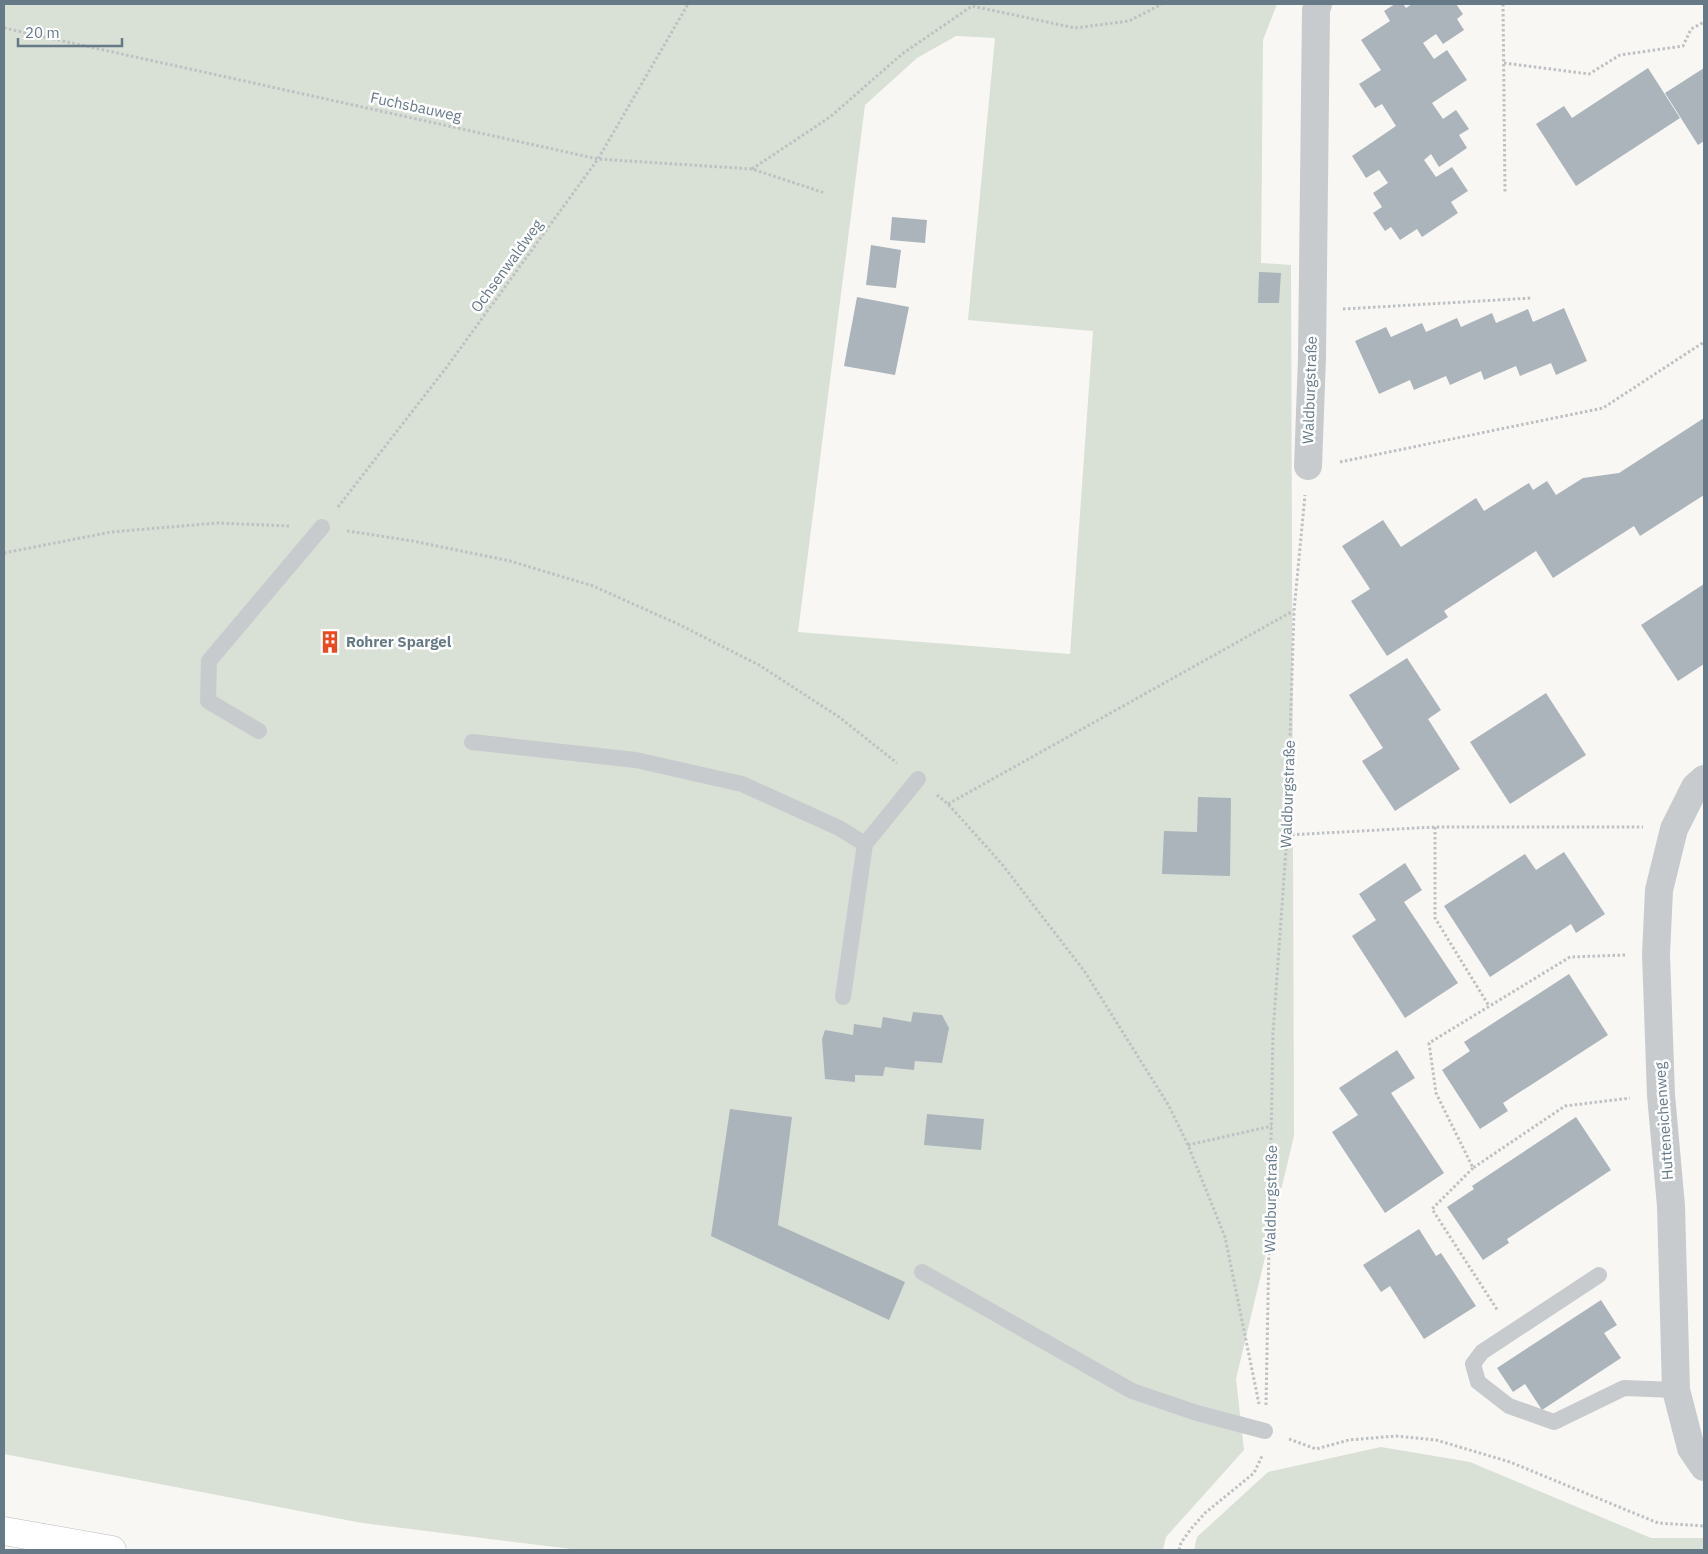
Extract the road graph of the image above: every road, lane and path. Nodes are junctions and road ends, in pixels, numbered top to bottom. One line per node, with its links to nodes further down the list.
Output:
1 (688, 4): 9 (path, Ochsenwaldweg)
2 (1162, 4): 5 (path)
3 (1318, 4): 14 (street, Waldburgstraße)
4 (1503, 4): 8 (path)
5 (972, 5): 10 (path)
6 (1704, 22): 8 (path)
7 (4, 28): 9 (path, Fuchsbauweg)
8 (1504, 63): 11 (path)
9 (598, 159): 10 (path, Fuchsbauweg); 17 (path, Ochsenwaldweg)
10 (752, 169): 12 (path, Fuchsbauweg)
11 (1505, 192)
12 (825, 193)
13 (1532, 298): 14 (path)
14 (1312, 311): 16 (street, Waldburgstraße)
15 (1704, 342): 16 (path)
16 (1308, 466): 18 (path, Waldburgstraße)
17 (322, 527): 19 (lane)
18 (1294, 611): 23 (path); 26 (path, Waldburgstraße)
19 (259, 730)
20 (472, 742): 27 (lane)
21 (918, 779): 27 (lane)
22 (1704, 779): 25 (street, Hutteneichenweg)
23 (948, 804)
24 (1435, 827): 25 (path); 26 (path); 30 (path)
25 (1674, 829): 28 (street, Hutteneichenweg)
26 (1287, 835): 32 (path, Waldburgstraße)
27 (865, 844): 29 (lane)
28 (1656, 954): 30 (path); 31 (street, Hutteneichenweg)
29 (843, 997)
30 (1489, 1006): 34 (path)
31 (1661, 1095): 34 (path); 38 (street, Hutteneichenweg)
32 (1272, 1126): 33 (path); 39 (path, Waldburgstraße)
33 (1188, 1145)
34 (1473, 1168): 37 (path)
35 (922, 1272): 39 (lane)
36 (1599, 1275): 38 (lane)
37 (1499, 1312)
38 (1676, 1390): 40 (street, Hutteneichenweg)
39 (1265, 1431): 41 (path); 44 (path, Waldburgstraße)
40 (1704, 1467)
41 (1704, 1526)
42 (4, 1531): 43 (highway)
43 (112, 1550)
44 (1179, 1550)

